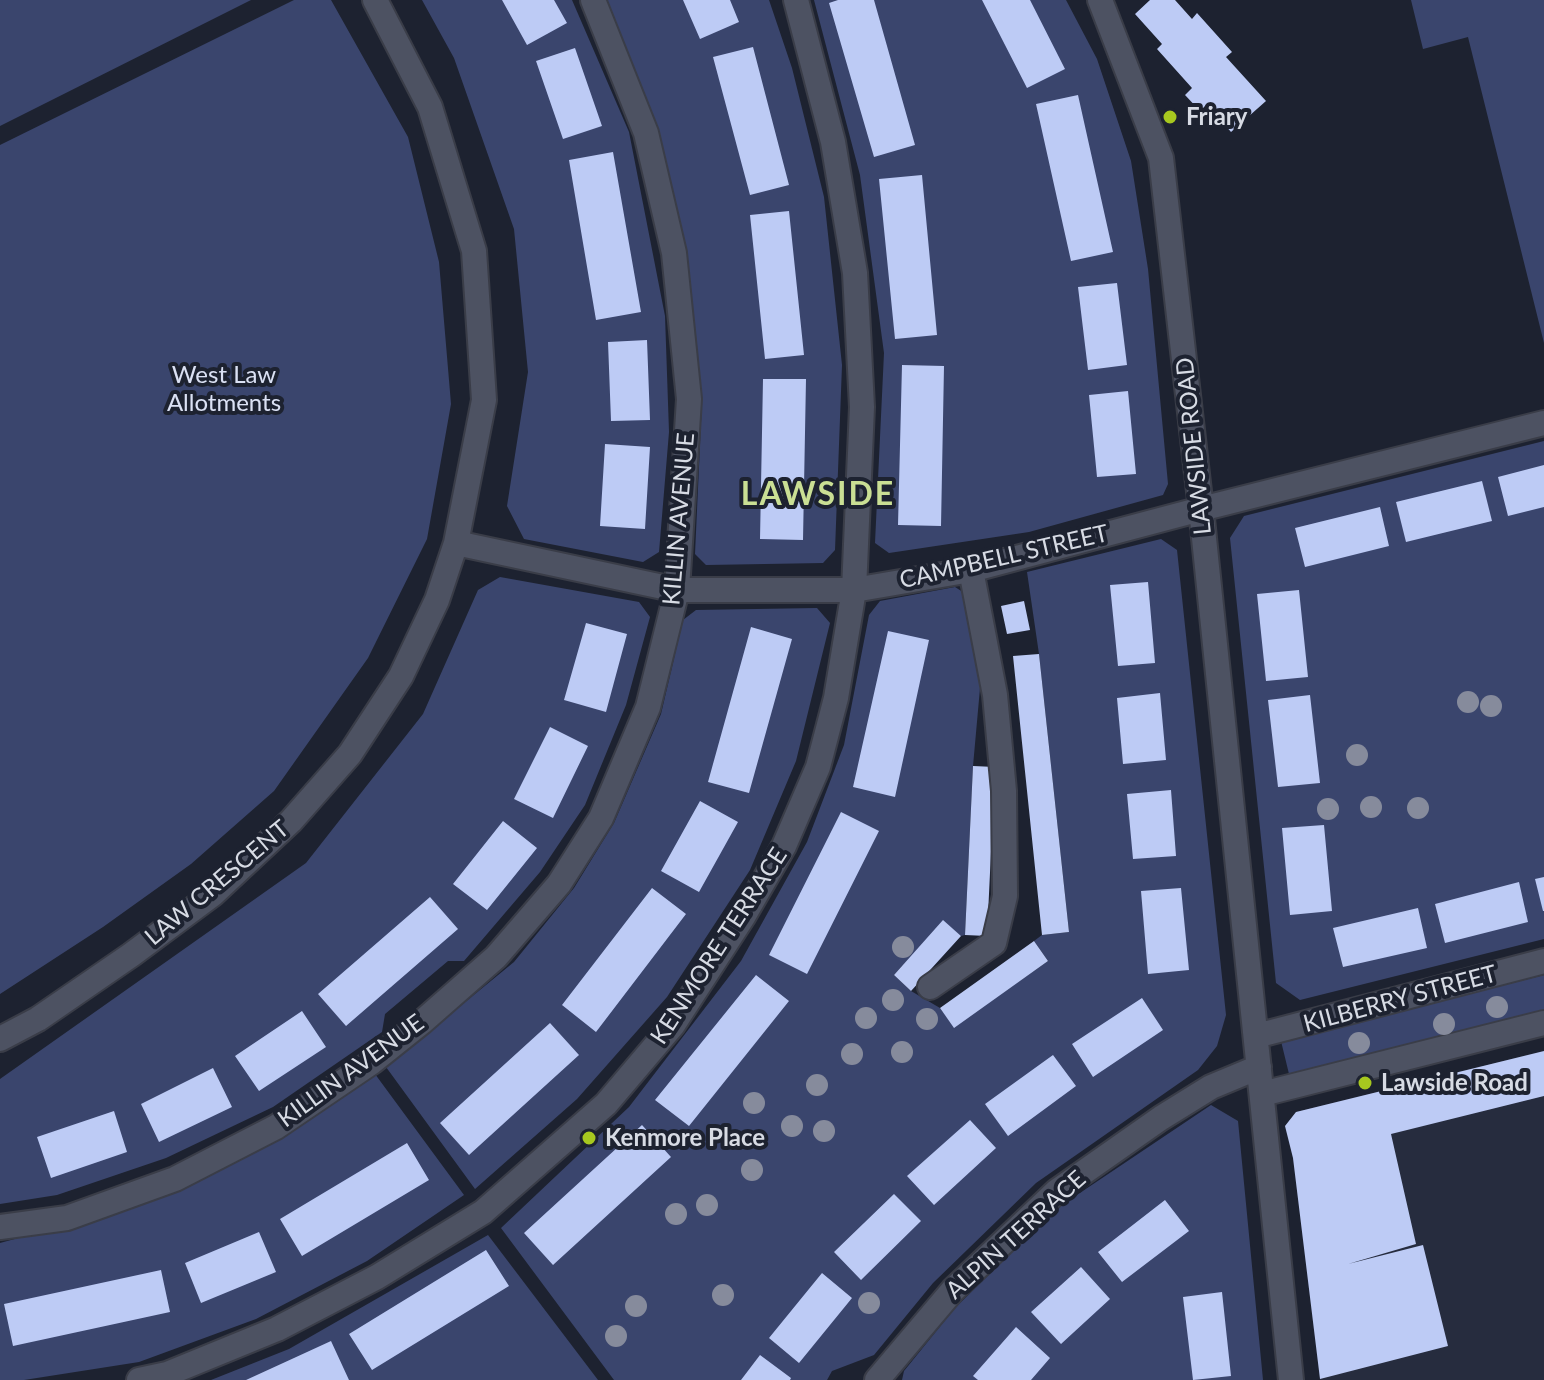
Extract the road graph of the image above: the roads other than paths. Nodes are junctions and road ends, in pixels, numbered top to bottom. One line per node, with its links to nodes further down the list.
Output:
1 (375, 0): 7 (street, LAW CRESCENT)
2 (593, 0): 9 (street, KILLIN AVENUE)
3 (796, 0): 10 (street, KENMORE TERRACE)
4 (1101, 0): 6 (street, LAWSIDE ROAD)
5 (1544, 423): 6 (street, CAMPBELL STREET)
6 (1201, 509): 8 (street, CAMPBELL STREET); 14 (street, LAWSIDE ROAD)
7 (456, 543): 9 (street, CAMPBELL STREET); 15 (street, LAW CRESCENT)
8 (971, 570): 10 (street, CAMPBELL STREET); 12 (street)
9 (677, 590): 10 (street, CAMPBELL STREET); 18 (street, KILLIN AVENUE)
10 (854, 590): 19 (street, KENMORE TERRACE)
11 (1544, 961): 14 (street, KILBERRY STREET)
12 (930, 987)
13 (1544, 1023): 17 (street)
14 (1256, 1036): 16 (street, LAWSIDE ROAD)
15 (0, 1039)
16 (1259, 1067): 17 (street, LAWSIDE ROAD); 20 (street, ALPIN TERRACE)
17 (1262, 1094): 21 (street, LAWSIDE ROAD)
18 (0, 1227)
19 (139, 1380)
20 (877, 1380)
21 (1291, 1380)

